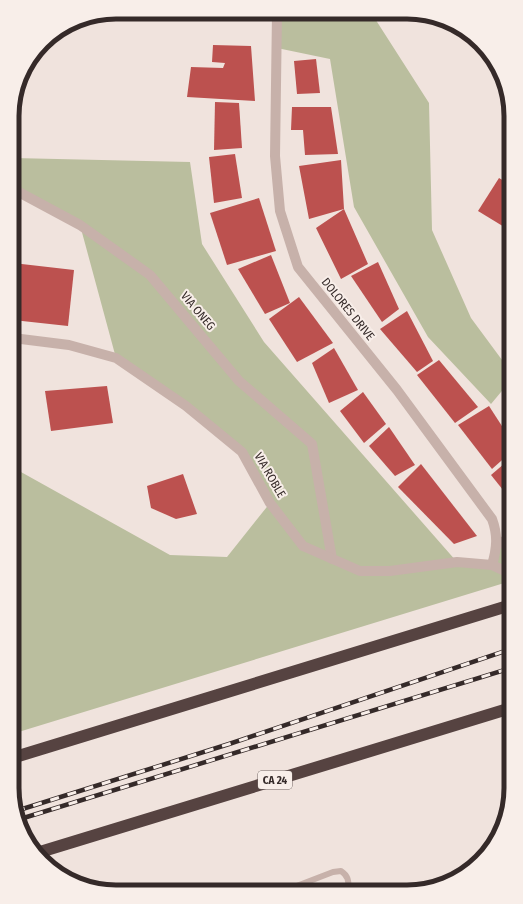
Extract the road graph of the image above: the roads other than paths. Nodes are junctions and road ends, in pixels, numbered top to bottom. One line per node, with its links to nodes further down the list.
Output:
1 (277, 19): 5 (street, DOLORES DRIVE)
2 (19, 192): 6 (street, VIA ONEG)
3 (19, 339): 6 (street, VIA ROBLE)
4 (504, 541): 5 (street)
5 (497, 545): 7 (street, DOLORES DRIVE)
6 (332, 559): 7 (street, VIA ROBLE)
7 (492, 564): 8 (street)
8 (504, 570)
9 (504, 606): 11 (highway)
10 (504, 710): 12 (highway, CA 24)
11 (19, 756)
12 (42, 851)
13 (299, 885): 14 (lane)
14 (350, 885)

